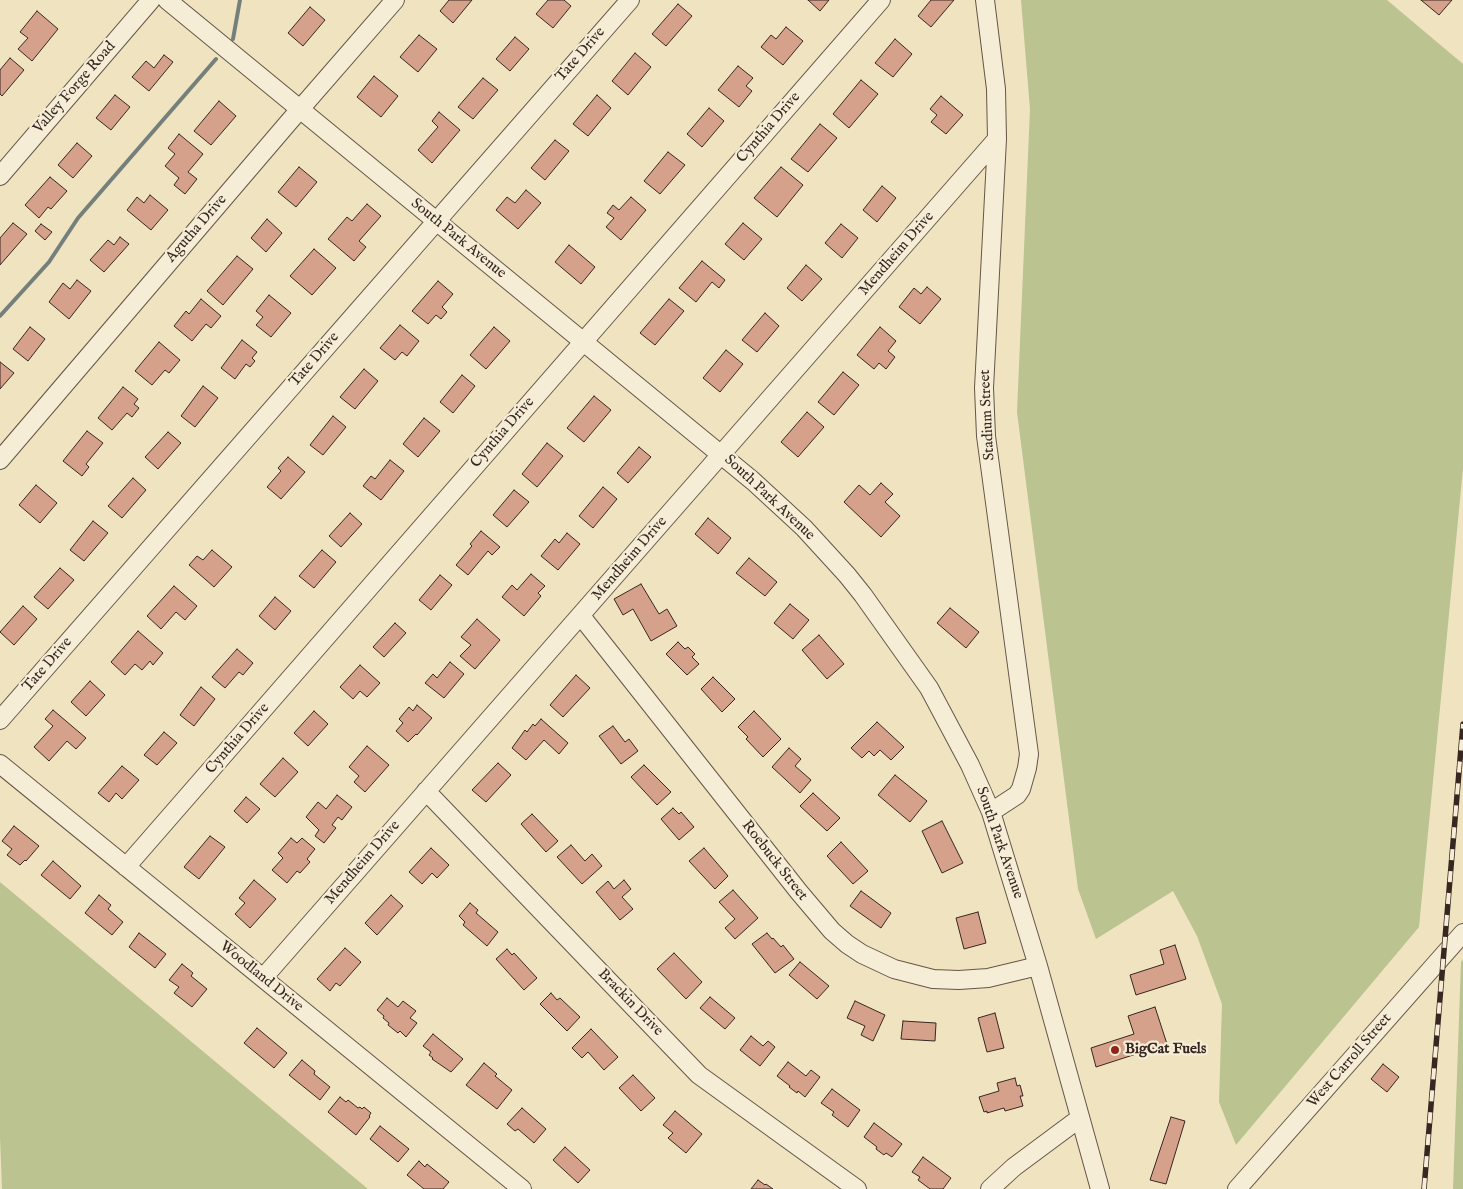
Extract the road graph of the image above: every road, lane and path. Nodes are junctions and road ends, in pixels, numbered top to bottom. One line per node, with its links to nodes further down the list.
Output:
1 (151, 0): 9 (street, Valley Forge Road)
2 (167, 0): 7 (street, South Park Avenue)
3 (395, 0): 7 (street, Agutha Drive)
4 (630, 0): 10 (street, Tate Drive)
5 (881, 0): 11 (street, Cynthia Drive)
6 (985, 0): 8 (street, Stadium Street)
7 (299, 110): 10 (street, South Park Avenue); 13 (street, Agutha Drive)
8 (997, 139): 12 (street, Mendheim Drive); 18 (street, Stadium Street)
9 (0, 176)
10 (436, 221): 11 (street, South Park Avenue); 15 (street, Tate Drive)
11 (583, 341): 12 (street, South Park Avenue); 19 (street, Cynthia Drive)
12 (722, 454): 14 (street, Mendheim Drive); 18 (street, South Park Avenue)
13 (0, 460)
14 (580, 616): 17 (street, Mendheim Drive); 21 (street, Roebuck Street)
15 (0, 720)
16 (0, 764): 19 (street, Woodland Drive)
17 (426, 791): 22 (street, Mendheim Drive); 25 (street, Brackin Drive)
18 (991, 812): 21 (street, South Park Avenue)
19 (126, 867): 22 (street, Woodland Drive)
20 (1463, 933): 28 (street, West Carroll Street)
21 (1038, 966): 23 (street, South Park Avenue)
22 (263, 978): 24 (street, Woodland Drive)
23 (1080, 1118): 26 (street); 27 (street, South Park Avenue)
24 (522, 1189)
25 (857, 1189)
26 (990, 1189)
27 (1100, 1189)
28 (1237, 1189)

